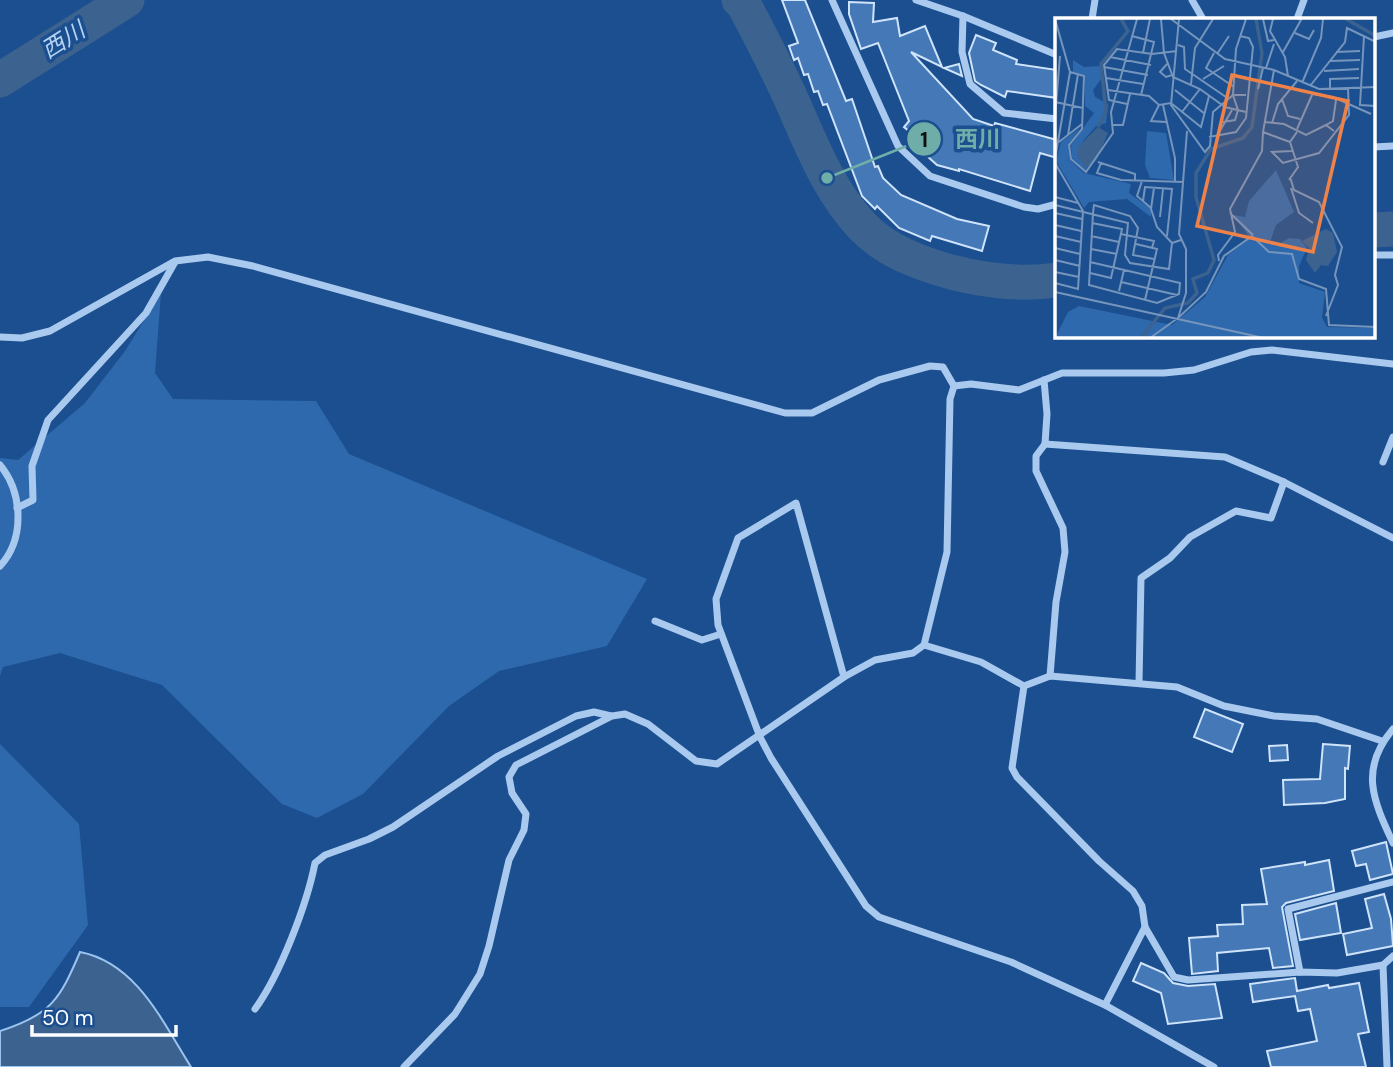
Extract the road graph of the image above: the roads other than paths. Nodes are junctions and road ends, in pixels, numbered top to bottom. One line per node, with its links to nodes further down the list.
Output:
1 (832, 0): 12 (street)
2 (916, 0): 6 (street)
3 (1095, 0): 7 (street)
4 (1192, 0): 8 (street)
5 (1304, 0): 9 (street)
6 (963, 16): 10 (street); 11 (street)
7 (1092, 18)
8 (1202, 18)
9 (1297, 18)
10 (1055, 54)
11 (1055, 119)
12 (1055, 205)
13 (175, 261): 14 (street); 17 (street); 23 (street)
14 (0, 337)
15 (1393, 364): 16 (street)
16 (1044, 380): 17 (street); 19 (street)
17 (954, 386): 28 (street)
18 (1393, 437): 20 (street)
19 (1045, 443): 22 (street); 29 (street)
20 (1383, 462)
21 (0, 465): 23 (street)
22 (1284, 482): 24 (street); 31 (street)
23 (18, 508): 25 (street)
24 (1393, 538)
25 (0, 566)
26 (655, 621): 27 (street)
27 (721, 634): 30 (street); 35 (street)
28 (924, 645): 30 (street); 32 (street)
29 (1050, 676): 31 (street); 32 (street)
30 (844, 677): 35 (street)
31 (1139, 683): 36 (street)
32 (1024, 686): 39 (street)
33 (612, 716): 35 (street); 44 (street); 45 (street)
34 (1393, 729): 36 (street)
35 (760, 737): 43 (street)
36 (1382, 741): 37 (street)
37 (1393, 843)
38 (1393, 882): 42 (street)
39 (1145, 927): 42 (street); 43 (street)
40 (1393, 956): 41 (street)
41 (1383, 965): 42 (street); 47 (street)
42 (1300, 972)
43 (1105, 1005): 46 (street)
44 (255, 1009)
45 (404, 1067)
46 (1214, 1067)
47 (1387, 1067)

